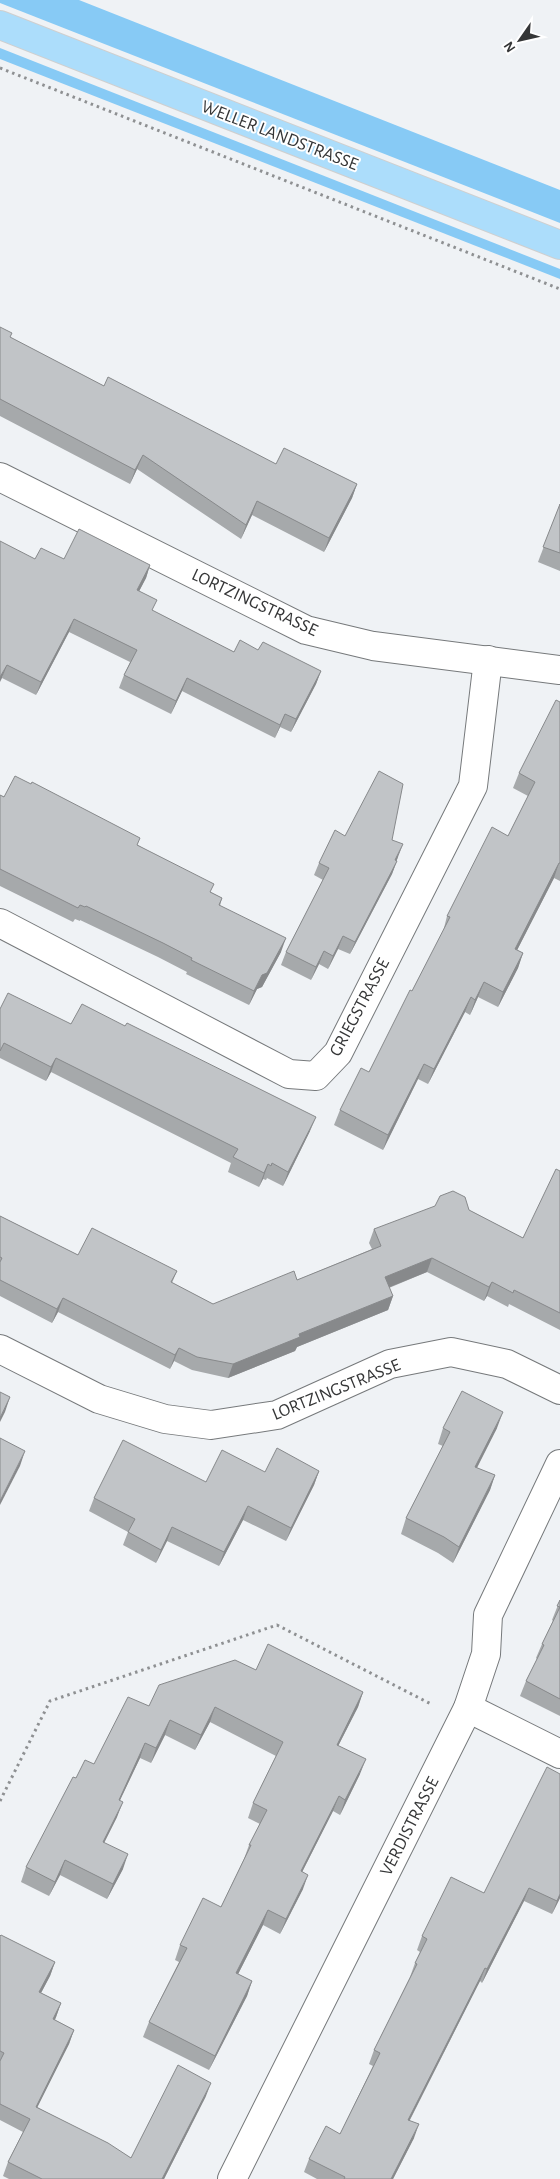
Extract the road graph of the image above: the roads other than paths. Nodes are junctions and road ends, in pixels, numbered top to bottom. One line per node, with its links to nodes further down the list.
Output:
1 (0, 25): 2 (main road, WELLER LANDSTRASSE)
2 (560, 245)
3 (0, 477): 4 (street, LORTZINGSTRASSE)
4 (488, 660): 5 (street, LORTZINGSTRASSE); 6 (street, GRIEGSTRASSE)
5 (560, 670)
6 (0, 924)
7 (0, 1350): 8 (street, LORTZINGSTRASSE)
8 (560, 1390)
9 (560, 1464): 10 (street, VERDISTRASSE)
10 (465, 1714): 11 (street); 12 (street, VERDISTRASSE)
11 (560, 1754)
12 (232, 2179)

